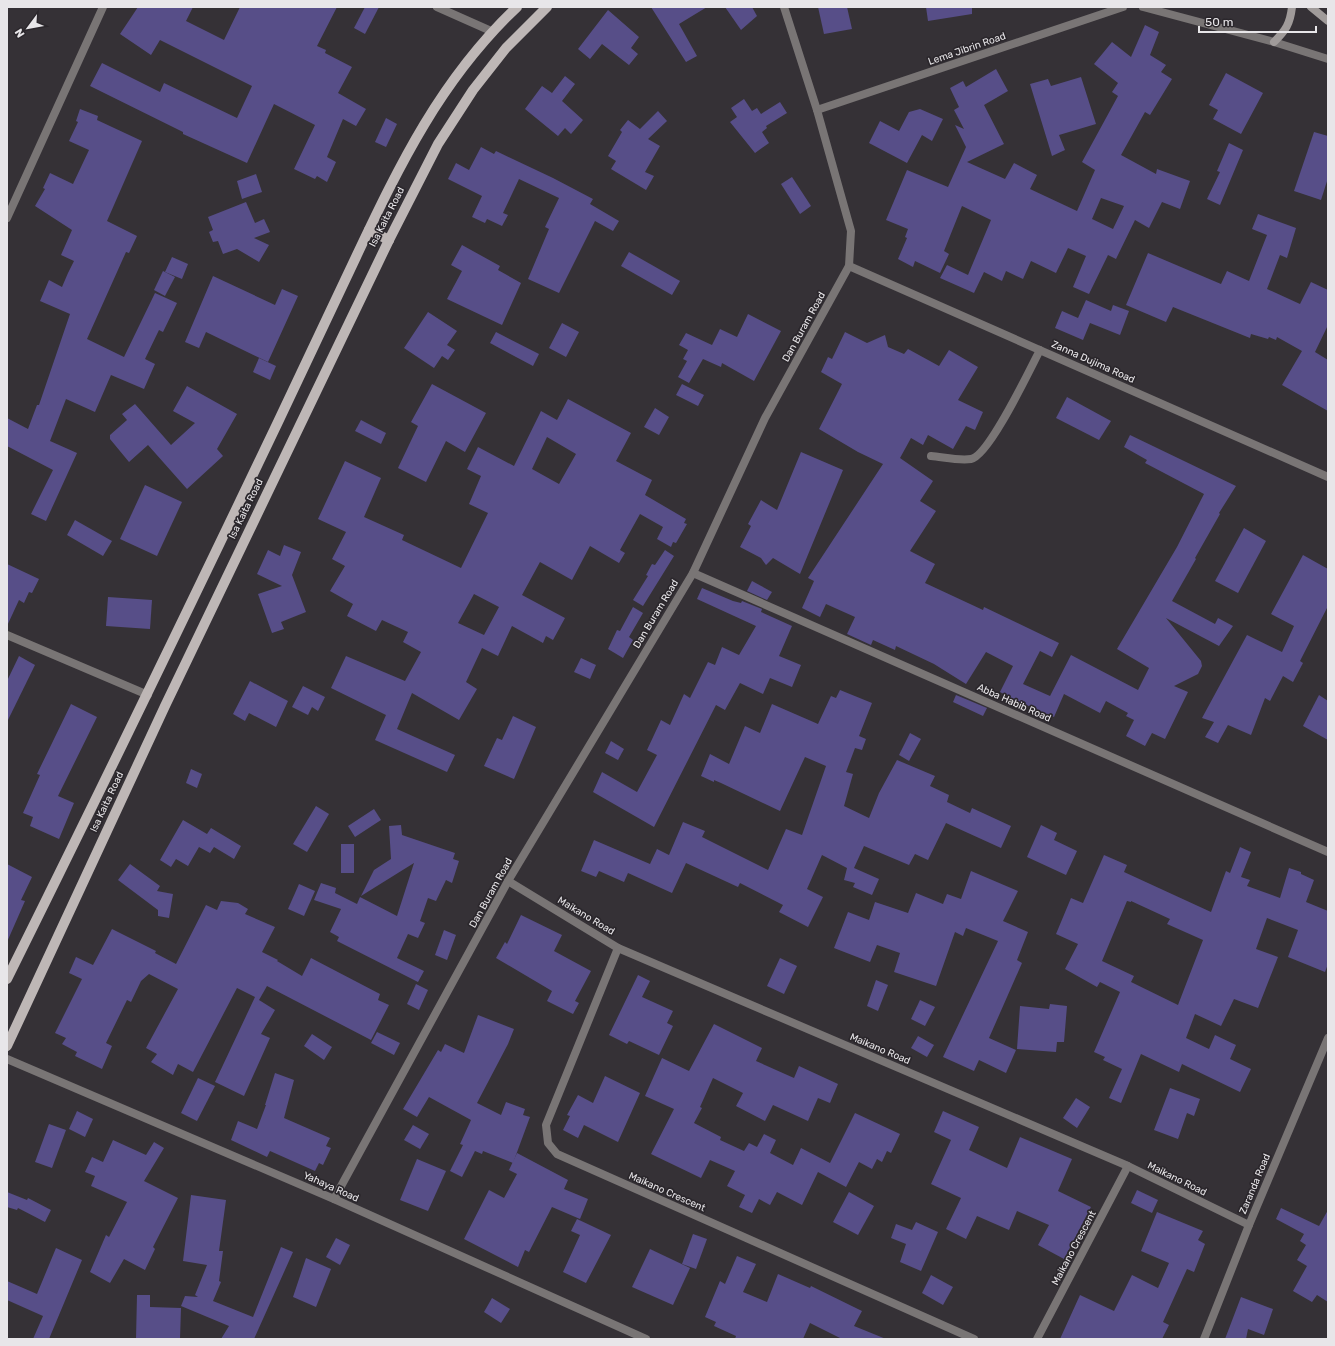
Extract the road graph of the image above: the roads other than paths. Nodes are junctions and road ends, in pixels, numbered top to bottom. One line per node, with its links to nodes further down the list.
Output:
1 (103, 7): 15 (street)
2 (437, 7): 11 (street)
3 (516, 7): 11 (main road, Isa Kaita Road)
4 (547, 7): 17 (main road, Isa Kaita Road)
5 (784, 7): 14 (street, Dan Buram Road)
6 (1123, 7): 14 (street, Lema Jibrin Road)
7 (1143, 7): 12 (street)
8 (1292, 7): 12 (street)
9 (1311, 7): 10 (street)
10 (1328, 21)
11 (491, 31): 16 (main road, Isa Kaita Road)
12 (1274, 42): 13 (street)
13 (1328, 59)
14 (817, 110): 18 (street, Dan Buram Road)
15 (7, 218)
16 (369, 230): 17 (main road); 24 (main road, Isa Kaita Road)
17 (389, 240): 30 (main road, Isa Kaita Road)
18 (849, 266): 19 (street, Zanna Dujima Road); 22 (street, Dan Buram Road)
19 (1040, 350): 20 (street); 21 (street, Zanna Dujima Road)
20 (931, 456)
21 (1328, 477)
22 (692, 573): 25 (street, Abba Habib Road); 26 (street, Dan Buram Road)
23 (7, 635): 24 (street)
24 (148, 695): 28 (main road, Isa Kaita Road)
25 (1328, 852)
26 (508, 881): 27 (street, Maikano Road); 33 (street, Dan Buram Road)
27 (618, 948): 32 (street, Maikano Road); 36 (street, Maikano Crescent)
28 (7, 980)
29 (1328, 1038): 34 (street, Zaranda Road)
30 (7, 1046)
31 (7, 1059): 33 (street, Yahaya Road)
32 (1128, 1166): 34 (street, Maikano Road); 37 (street, Maikano Crescent)
33 (334, 1199): 35 (street, Yahaya Road)
34 (1249, 1225): 38 (street, Zaranda Road)
35 (646, 1339)
36 (974, 1339)
37 (1037, 1339)
38 (1204, 1339)

